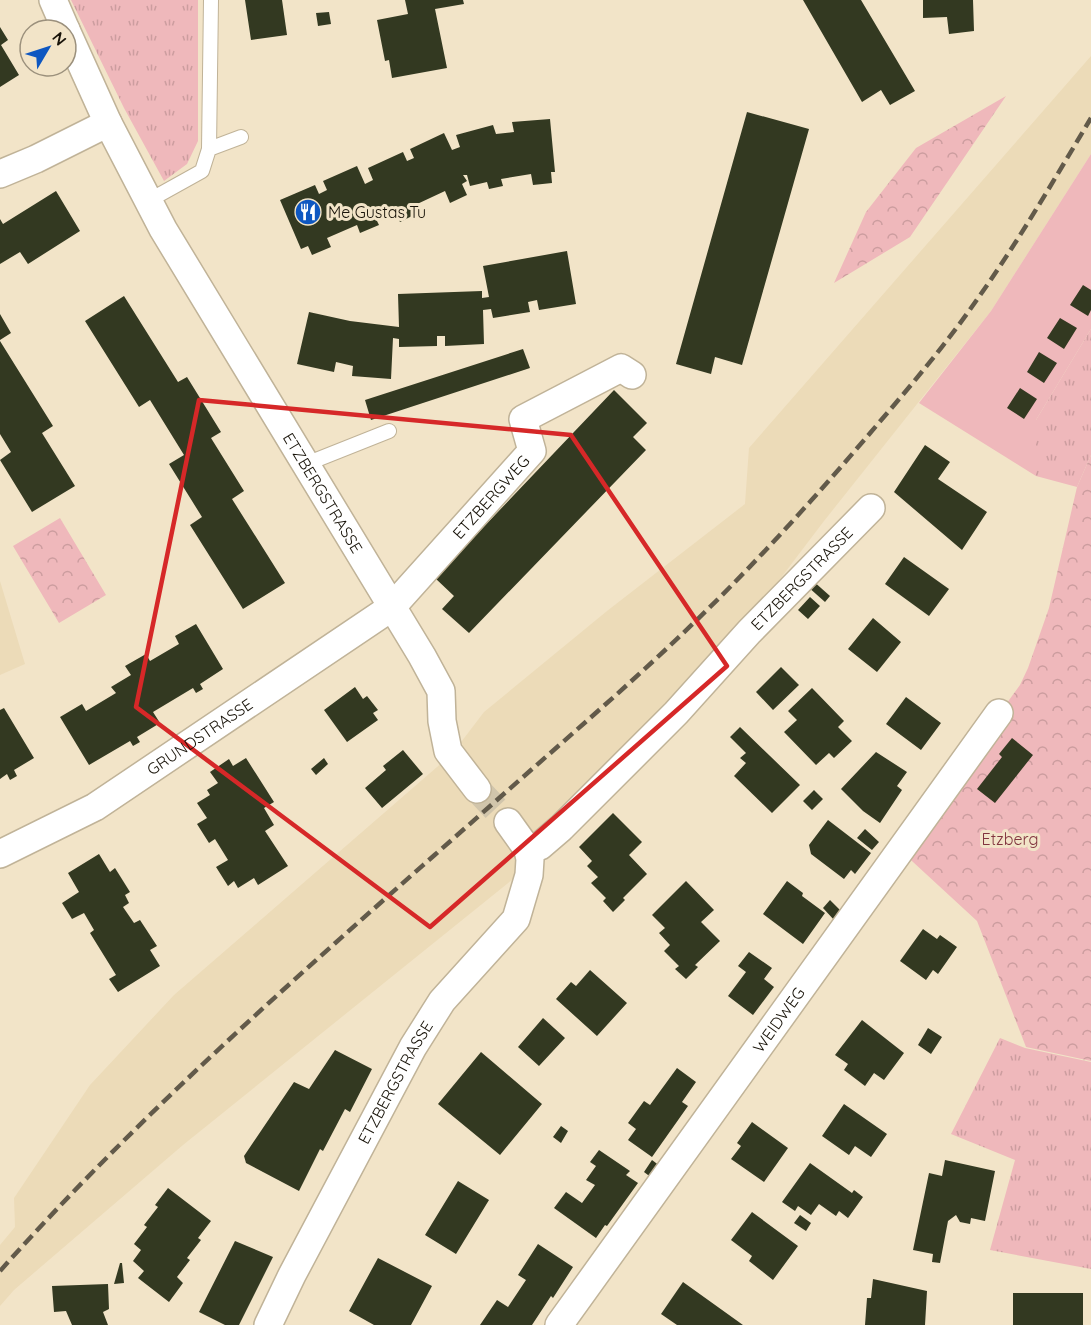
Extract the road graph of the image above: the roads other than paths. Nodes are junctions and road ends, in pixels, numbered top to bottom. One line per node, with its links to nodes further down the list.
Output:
1 (53, 0): 3 (street, ETZBERGSTRASSE)
2 (211, 0): 7 (lane)
3 (61, 18)
4 (78, 57): 5 (street, ETZBERGSTRASSE)
5 (108, 123): 8 (street); 9 (street, ETZBERGSTRASSE)
6 (241, 137): 7 (lane)
7 (209, 149): 9 (lane)
8 (0, 174)
9 (148, 201): 12 (street, ETZBERGSTRASSE)
10 (632, 375): 14 (street, ETZBERGWEG)
11 (389, 431): 12 (lane)
12 (306, 464): 14 (street, ETZBERGSTRASSE)
13 (871, 508): 18 (street, ETZBERGSTRASSE)
14 (392, 607): 16 (street, ETZBERGSTRASSE); 19 (street, GRUNDSTRASSE)
15 (999, 713): 21 (street, WEIDWEG)
16 (477, 789)
17 (508, 822): 18 (street)
18 (528, 850): 20 (street, ETZBERGSTRASSE)
19 (0, 854)
20 (268, 1325)
21 (559, 1325)

